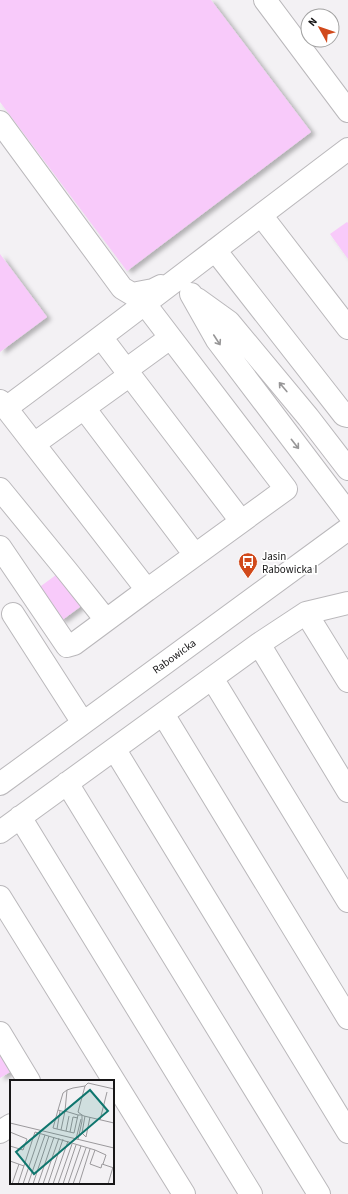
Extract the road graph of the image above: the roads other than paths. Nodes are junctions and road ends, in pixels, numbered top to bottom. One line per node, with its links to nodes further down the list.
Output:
1 (265, 0): 2 (street)
2 (348, 111)
3 (0, 122): 7 (street)
4 (348, 149): 5 (street)
5 (261, 215): 6 (street); 9 (street)
6 (215, 250): 7 (street); 15 (street)
7 (183, 287): 8 (street); 17 (street, one-way to 7); 19 (street, one-way to 19)
8 (145, 304): 10 (street); 11 (street)
9 (348, 328)
10 (101, 337): 12 (street); 14 (street)
11 (170, 338): 12 (street); 20 (street)
12 (128, 372): 13 (street); 20 (street)
13 (84, 408): 16 (street); 23 (street)
14 (4, 411): 16 (street)
15 (348, 416)
16 (34, 444): 24 (street)
17 (348, 469)
18 (0, 489): 28 (street)
19 (348, 513)
20 (241, 521): 23 (street)
21 (348, 529): 33 (street, Rabowicka)
22 (0, 546): 28 (street)
23 (195, 555): 24 (street)
24 (147, 590): 28 (street)
25 (348, 603): 26 (street)
26 (306, 613): 29 (street); 31 (street)
27 (13, 614): 33 (street)
28 (106, 620)
29 (259, 644): 30 (street); 37 (street)
30 (212, 678): 32 (street); 41 (street)
31 (348, 681)
32 (163, 714): 34 (street); 42 (street)
33 (83, 723): 36 (street, Rabowicka)
34 (115, 750): 35 (street); 49 (street)
35 (67, 783): 38 (street); 52 (street)
36 (0, 784)
37 (348, 791)
38 (20, 817): 39 (street); 51 (street)
39 (0, 832)
40 (0, 897): 45 (street)
41 (348, 902)
42 (348, 1018)
43 (0, 1033): 44 (street)
44 (28, 1080)
45 (113, 1080)
46 (114, 1081): 50 (street)
47 (10, 1127): 48 (street)
48 (0, 1132)
49 (348, 1132)
50 (184, 1194)
51 (251, 1194)
52 (319, 1194)

